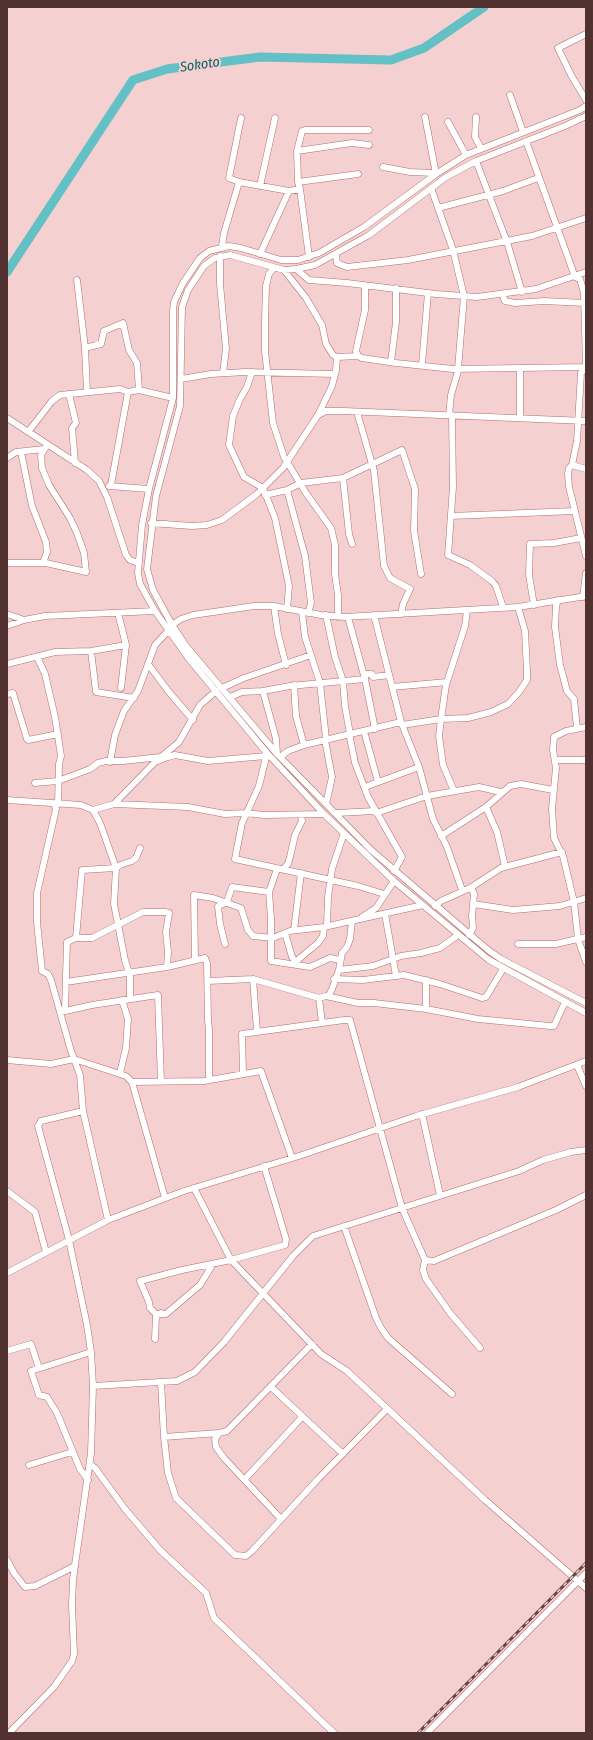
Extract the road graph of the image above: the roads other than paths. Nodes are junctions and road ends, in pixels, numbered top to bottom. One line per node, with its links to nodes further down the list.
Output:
1 (586, 34): 3 (street)
2 (510, 95): 12 (street)
3 (586, 100)
4 (586, 106): 12 (street)
5 (586, 116): 13 (street)
6 (425, 117): 20 (street)
7 (476, 117): 15 (street)
8 (242, 118): 23 (street)
9 (275, 118): 25 (street)
10 (448, 122): 17 (street)
11 (369, 130): 16 (street)
12 (523, 132): 15 (street)
13 (526, 141): 18 (street); 22 (street)
14 (369, 145): 16 (street)
15 (481, 148): 17 (street)
16 (297, 150): 24 (street)
17 (466, 155): 20 (street)
18 (476, 161): 26 (street); 29 (street)
19 (383, 167): 20 (street)
20 (435, 173): 40 (street)
21 (358, 174): 24 (street)
22 (538, 178): 29 (street); 32 (street)
23 (238, 182): 25 (street); 34 (street)
24 (298, 182): 27 (street)
25 (260, 186): 28 (street)
26 (431, 188): 30 (street); 38 (street)
27 (300, 189): 28 (street); 40 (street)
28 (289, 191): 37 (street)
29 (489, 194): 30 (street); 33 (street)
30 (438, 208): 35 (street)
31 (586, 218): 32 (street)
32 (556, 228): 33 (street); 46 (street)
33 (507, 242): 35 (street); 50 (street)
34 (222, 246): 36 (street); 37 (street)
35 (453, 250): 38 (street); 53 (street)
36 (209, 251): 41 (street); 72 (street)
37 (260, 254): 40 (street)
38 (336, 254): 44 (street)
39 (220, 256): 41 (street); 42 (street); 64 (street)
40 (309, 257)
41 (212, 260): 67 (street)
42 (274, 268): 43 (street); 65 (street)
43 (284, 270): 44 (street); 57 (street)
44 (296, 270): 48 (street)
45 (586, 272): 46 (street)
46 (575, 277): 50 (street); 54 (street)
47 (77, 280): 55 (street)
48 (365, 284): 49 (street); 56 (street)
49 (396, 288): 51 (street); 58 (street)
50 (522, 292): 52 (street)
51 (428, 293): 53 (street); 59 (street)
52 (502, 294): 53 (street); 54 (street)
53 (464, 296): 61 (street)
54 (585, 305): 60 (street)
55 (85, 348): 68 (street); 69 (street)
56 (358, 356): 57 (street); 58 (street)
57 (337, 357): 66 (street)
58 (391, 362): 59 (street)
59 (422, 365): 61 (street)
60 (586, 367)
61 (458, 368): 62 (street); 75 (street)
62 (520, 368): 77 (street); 78 (street)
63 (252, 372): 64 (street); 65 (street); 95 (street)
64 (223, 373): 67 (street)
65 (267, 373): 66 (street); 84 (street)
66 (335, 374): 74 (street)
67 (182, 379): 98 (street)
68 (139, 390): 70 (street); 72 (street)
69 (87, 392): 70 (street); 71 (street)
70 (128, 392): 91 (street)
71 (68, 394): 80 (street); 85 (street)
72 (173, 398): 93 (street)
73 (357, 412): 74 (street); 75 (street); 86 (street)
74 (318, 415): 84 (street)
75 (451, 415): 77 (street); 97 (street)
76 (7, 418): 80 (street)
77 (520, 418): 78 (street)
78 (578, 421): 79 (street); 87 (street)
79 (586, 421)
80 (28, 432): 81 (street)
81 (46, 447): 82 (street); 85 (street); 104 (street)
82 (21, 452): 83 (street); 104 (street)
83 (7, 458)
84 (288, 460): 90 (street); 95 (street)
85 (74, 463): 92 (street)
86 (373, 464): 89 (street); 106 (street); 119 (street)
87 (572, 465): 88 (street); 96 (street)
88 (586, 469)
89 (343, 478): 90 (street); 100 (street)
90 (301, 483): 94 (street); 122 (street)
91 (111, 485): 92 (street); 93 (street)
92 (104, 488): 102 (street)
93 (149, 489): 102 (street)
94 (287, 490): 95 (street); 116 (street)
95 (264, 491): 98 (street); 113 (street)
96 (575, 510): 97 (street); 99 (street)
97 (451, 516): 111 (street)
98 (151, 523): 126 (street)
99 (581, 538): 101 (street); 109 (street)
100 (352, 544)
101 (586, 556)
102 (138, 562): 115 (street)
103 (7, 563): 104 (street)
104 (43, 564)
105 (586, 573): 107 (street)
106 (421, 574)
107 (584, 597): 108 (street)
108 (558, 600): 109 (street); 151 (street)
109 (534, 605): 112 (street)
110 (274, 606): 113 (street); 126 (street); 133 (street)
111 (503, 607): 112 (street); 114 (street)
112 (518, 607): 147 (street)
113 (287, 609): 116 (street)
114 (468, 610): 119 (street); 137 (street)
115 (155, 611): 117 (street); 126 (street)
116 (305, 612): 121 (street); 129 (street)
117 (118, 613): 124 (street); 127 (street)
118 (7, 614): 124 (street)
119 (401, 614): 120 (street)
120 (374, 615): 123 (street); 134 (street)
121 (326, 616): 122 (street); 136 (street)
122 (338, 617): 123 (street)
123 (348, 617): 135 (street)
124 (24, 620): 125 (street)
125 (7, 626)
126 (170, 628): 132 (street); 142 (street)
127 (126, 645): 128 (street); 141 (street)
128 (90, 651): 130 (street); 146 (street)
129 (311, 655): 133 (street); 138 (street)
130 (37, 657): 131 (street); 154 (street)
131 (7, 664)
132 (148, 664): 146 (street); 148 (street)
133 (286, 665): 142 (street)
134 (388, 675): 135 (street); 140 (street)
135 (365, 679): 136 (street); 152 (street)
136 (343, 681): 138 (street); 155 (street)
137 (447, 682): 140 (street); 147 (street)
138 (320, 683): 139 (street); 156 (street)
139 (294, 685): 143 (street); 157 (street)
140 (392, 687): 149 (street)
141 (121, 688)
142 (219, 690): 145 (street); 148 (street); 158 (street)
143 (263, 691): 145 (street); 159 (street)
144 (7, 694): 154 (street)
145 (230, 697): 159 (street)
146 (134, 698): 163 (street)
147 (441, 719): 149 (street); 170 (street)
148 (193, 720): 160 (street)
149 (402, 724): 152 (street); 164 (street)
150 (586, 727): 151 (street)
151 (577, 728): 161 (street)
152 (375, 729): 153 (street)
153 (364, 731): 155 (street); 166 (street)
154 (58, 734): 165 (street)
155 (349, 734): 156 (street); 168 (street)
156 (325, 740): 157 (street); 176 (street)
157 (304, 745): 159 (street)
158 (266, 755): 160 (street); 180 (street); 182 (street)
159 (278, 756): 176 (street)
160 (160, 759): 163 (street); 175 (street)
161 (555, 760): 162 (street); 169 (street)
162 (586, 760)
163 (110, 762): 165 (street)
164 (419, 767): 166 (street); 172 (street)
165 (58, 781): 167 (street); 174 (street)
166 (378, 782): 168 (street)
167 (35, 783)
168 (365, 787): 179 (street)
169 (553, 790): 171 (street); 187 (street)
170 (454, 791): 171 (street); 172 (street)
171 (501, 792): 177 (street)
172 (427, 796): 179 (street); 185 (street)
173 (7, 800): 174 (street)
174 (56, 804): 178 (street); 240 (street)
175 (114, 804): 178 (street); 180 (street)
176 (326, 804): 181 (street)
177 (486, 807): 185 (street); 188 (street)
178 (94, 810): 189 (street)
179 (376, 812): 181 (street); 191 (street)
180 (246, 813): 183 (street); 190 (street)
181 (336, 813): 191 (street)
182 (324, 814): 183 (street); 184 (street)
183 (301, 816): 190 (street)
184 (344, 833): 193 (street); 194 (street)
185 (441, 836): 196 (street)
186 (140, 848): 189 (street)
187 (562, 852): 188 (street); 201 (street)
188 (505, 866): 195 (street)
189 (116, 868): 207 (street); 215 (street)
190 (280, 869): 192 (street); 197 (street)
191 (394, 871): 204 (street)
192 (301, 873): 193 (street); 209 (street)
193 (331, 880): 198 (street); 208 (street)
194 (394, 881): 198 (street); 203 (street)
195 (471, 887): 196 (street); 202 (street)
196 (462, 890): 204 (street)
197 (269, 892): 200 (street); 212 (street)
198 (384, 894): 206 (street)
199 (586, 898): 201 (street)
200 (227, 902): 212 (street); 217 (street); 220 (street)
201 (574, 902): 202 (street); 216 (street)
202 (473, 904): 211 (street)
203 (423, 905): 205 (street); 213 (street)
204 (435, 906): 211 (street)
205 (385, 914): 206 (street); 219 (street)
206 (355, 920): 208 (street); 221 (street)
207 (118, 926): 215 (street); 224 (street); 227 (street)
208 (325, 926): 209 (street); 222 (street)
209 (294, 930): 210 (street)
210 (285, 932): 212 (street); 222 (street)
211 (469, 935): 238 (street)
212 (271, 936): 222 (street)
213 (458, 936): 219 (street); 225 (street)
214 (586, 937): 216 (street)
215 (76, 938): 232 (street)
216 (578, 939): 218 (street); 223 (street)
217 (225, 944)
218 (518, 944)
219 (392, 959): 226 (street); 228 (street)
220 (195, 960): 224 (street); 233 (street)
221 (340, 960): 222 (street); 226 (street)
222 (295, 962)
223 (586, 962)
224 (167, 967): 227 (street)
225 (503, 969): 231 (street); 237 (street)
226 (339, 970): 230 (street)
227 (128, 972): 232 (street); 235 (street)
228 (396, 976): 230 (street); 231 (street)
229 (253, 979): 233 (street); 234 (street); 243 (street)
230 (334, 979): 234 (street)
231 (426, 980): 239 (street)
232 (66, 982): 240 (street)
233 (208, 982): 250 (street)
234 (322, 997): 239 (street); 242 (street)
235 (130, 999): 236 (street); 252 (street)
236 (122, 1000): 240 (street); 248 (street)
237 (565, 1002): 239 (street); 241 (street)
238 (586, 1003)
239 (426, 1009)
240 (62, 1012): 244 (street)
241 (586, 1013)
242 (322, 1023): 243 (street); 256 (street)
243 (257, 1031): 249 (street)
244 (74, 1059): 245 (street); 248 (street); 254 (street)
245 (7, 1060)
246 (586, 1061): 247 (street)
247 (577, 1066): 253 (street); 255 (street)
248 (120, 1073): 251 (street)
249 (243, 1073): 250 (street); 258 (street)
250 (209, 1080): 252 (street)
251 (132, 1082): 252 (street); 264 (street)
252 (161, 1082)
253 (586, 1086)
254 (83, 1111): 266 (street); 268 (street)
255 (422, 1114): 256 (street); 262 (street)
256 (379, 1129): 258 (street); 265 (street)
257 (586, 1150): 262 (street)
258 (292, 1158): 259 (street)
259 (264, 1166): 260 (street); 269 (street)
260 (194, 1188): 264 (street); 272 (street)
261 (7, 1191): 270 (street)
262 (440, 1195): 265 (street)
263 (586, 1195): 273 (street)
264 (165, 1198): 266 (street)
265 (402, 1208): 267 (street); 273 (street)
266 (108, 1220): 268 (street)
267 (344, 1226): 271 (street); 287 (street)
268 (69, 1240): 270 (street); 282 (street)
269 (285, 1245): 271 (street); 272 (street)
270 (46, 1252): 275 (street)
271 (293, 1256): 276 (street)
272 (231, 1260): 274 (street); 276 (street)
273 (425, 1260): 280 (street)
274 (213, 1264): 277 (street); 277 (street)
275 (7, 1273)
276 (263, 1293): 279 (street); 284 (street)
277 (161, 1313): 278 (street)
278 (155, 1339)
279 (312, 1344): 286 (street); 288 (street)
280 (480, 1348)
281 (7, 1351): 283 (street)
282 (90, 1352): 283 (street); 285 (street)
283 (39, 1368): 292 (street)
284 (161, 1382): 285 (street); 291 (street)
285 (93, 1386): 294 (street)
286 (271, 1387): 289 (street); 290 (street)
287 (452, 1394)
288 (387, 1409): 293 (street); 302 (street)
289 (302, 1417): 293 (street); 296 (street)
290 (219, 1433): 291 (street); 296 (street)
291 (164, 1437): 298 (street)
292 (72, 1452): 295 (street); 297 (street)
293 (342, 1454): 298 (street)
294 (90, 1464): 297 (street); 305 (street)
295 (29, 1465)
296 (245, 1479): 298 (street)
297 (88, 1480): 300 (street)
298 (281, 1519)
299 (7, 1560): 300 (street)
300 (75, 1566): 304 (street)
301 (586, 1573): 302 (street)
302 (578, 1581): 303 (street); 306 (street)
303 (586, 1588)
304 (9, 1733)
305 (334, 1733)
306 (427, 1733)

